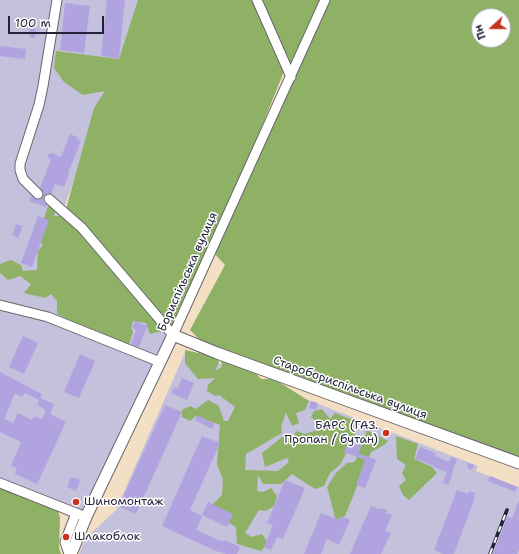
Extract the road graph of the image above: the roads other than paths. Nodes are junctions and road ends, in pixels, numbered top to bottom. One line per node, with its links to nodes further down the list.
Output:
1 (57, 0): 5 (street)
2 (257, 0): 4 (street)
3 (325, 0): 4 (street, Бориспільська вулиця)
4 (290, 77): 8 (street, Бориспільська вулиця)
5 (38, 194)
6 (49, 198): 8 (street)
7 (0, 305): 9 (street)
8 (173, 335): 9 (main road, Бориспільська вулиця); 10 (main road, Старобориспільська вулиця)
9 (160, 362): 12 (main road, Бориспільська вулиця)
10 (519, 463)
11 (0, 484): 12 (street)
12 (81, 515): 13 (main road, Бориспільська вулиця)
13 (70, 554)

